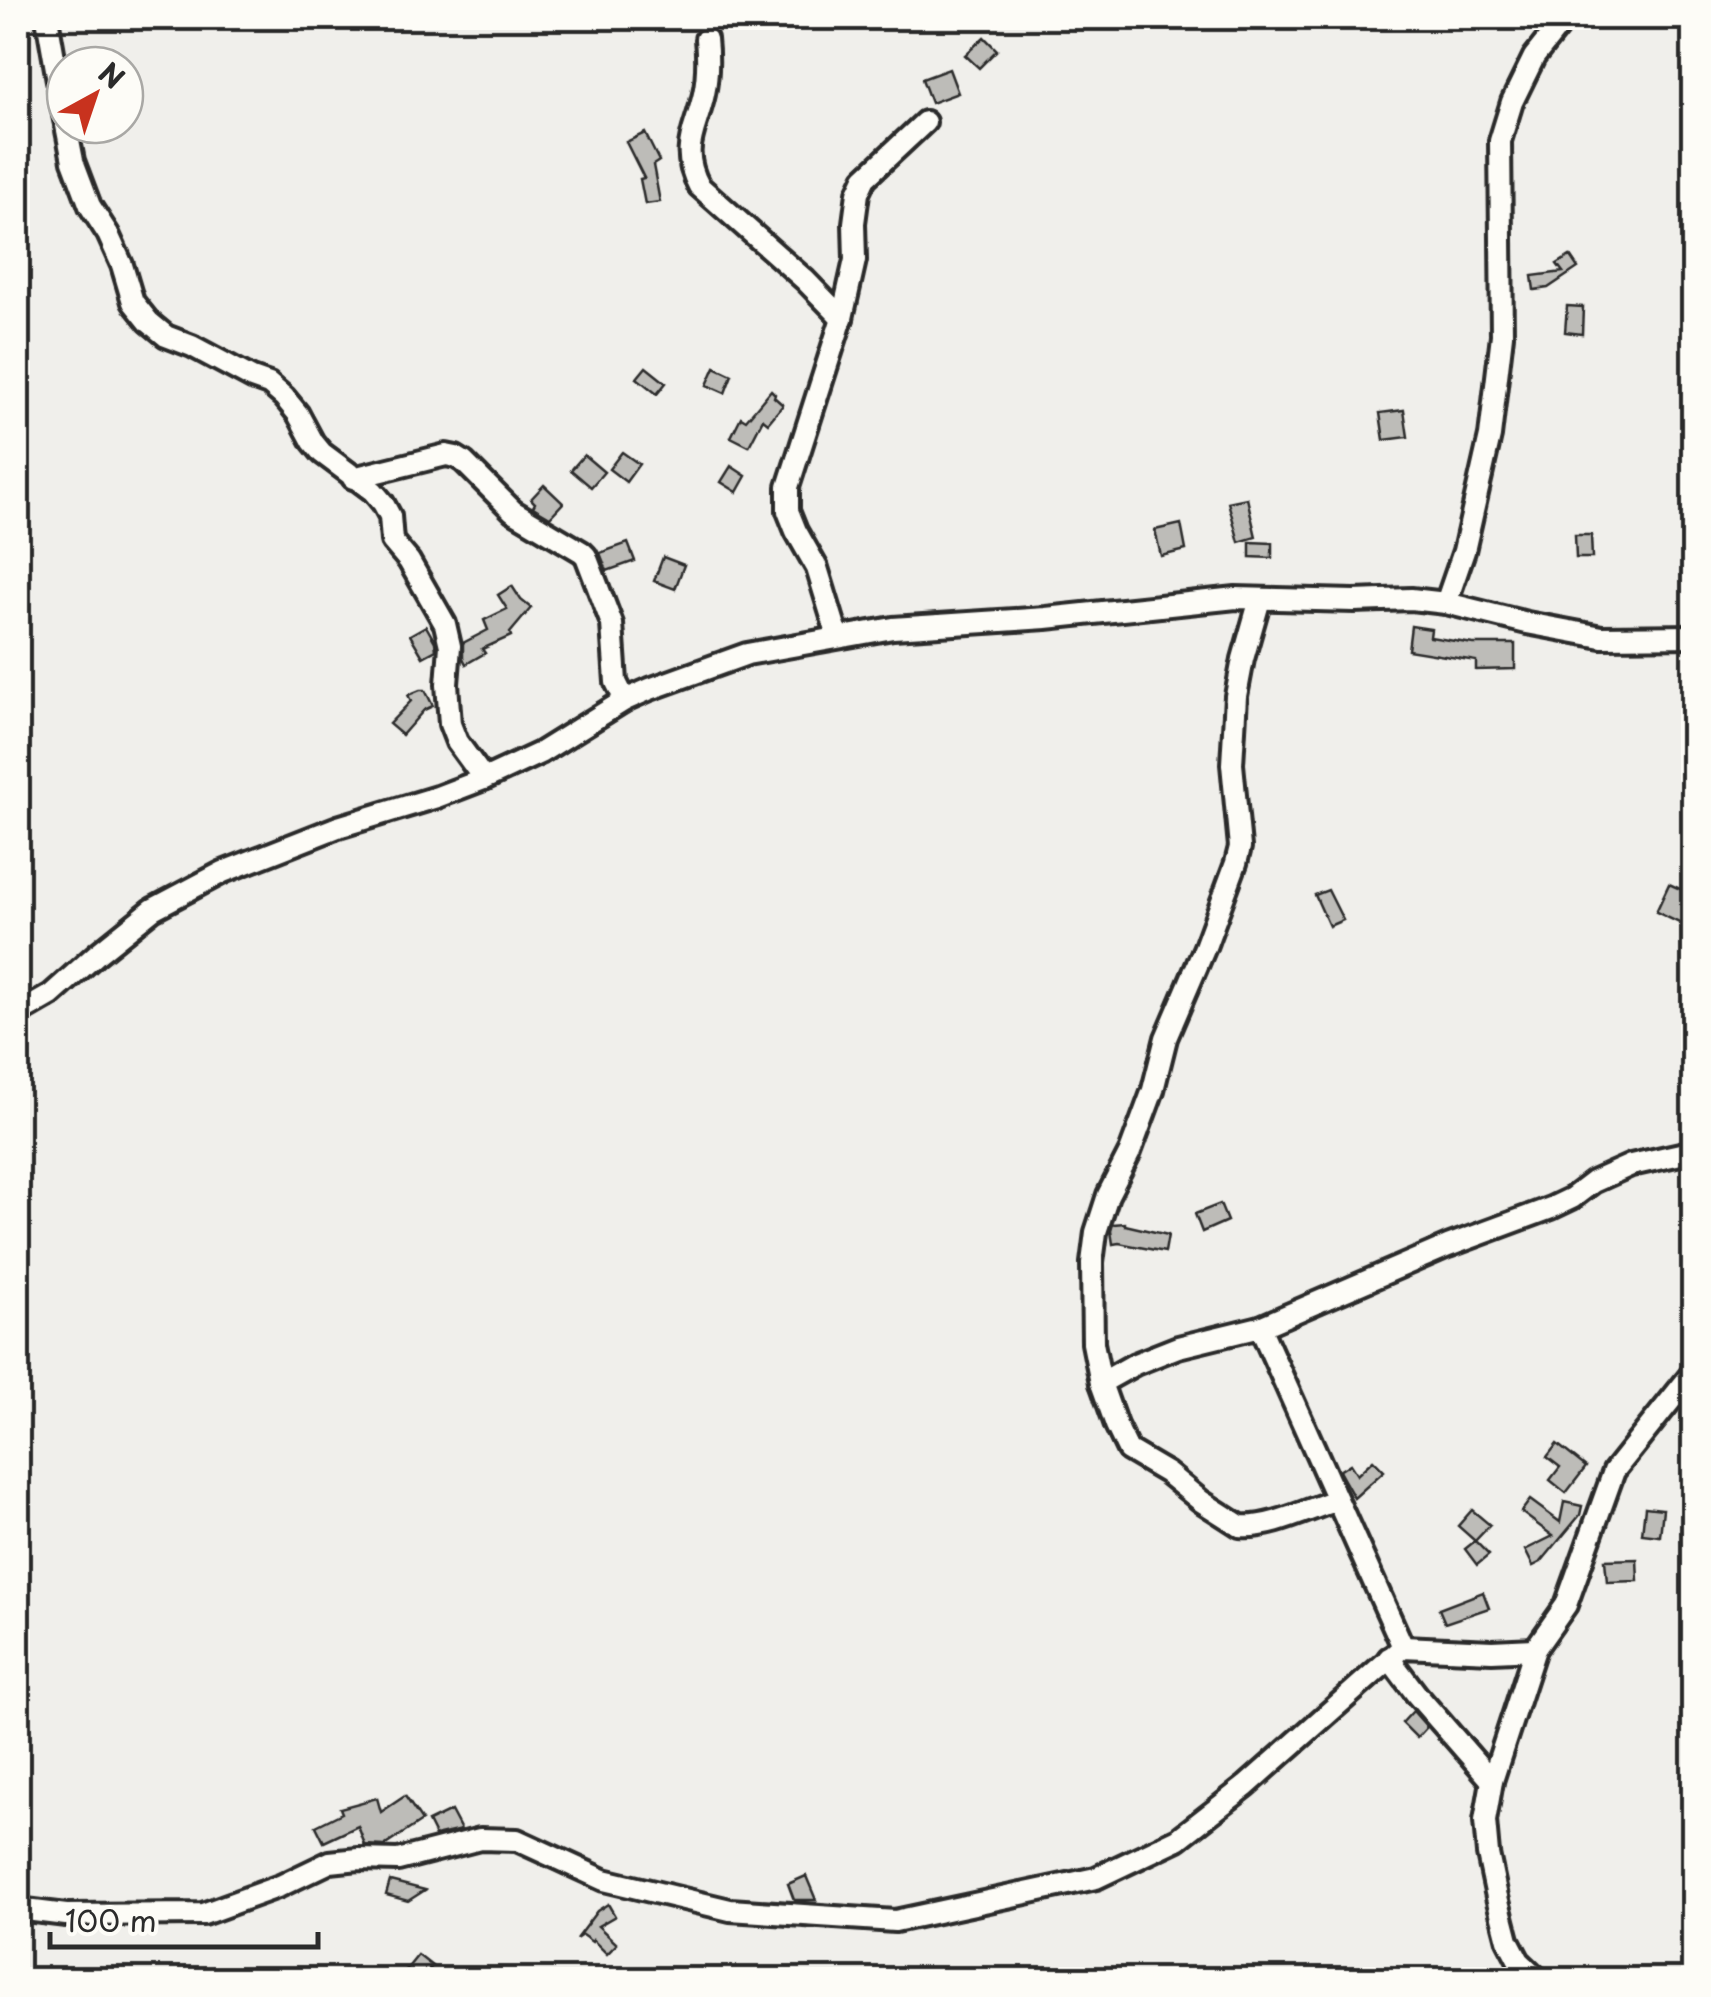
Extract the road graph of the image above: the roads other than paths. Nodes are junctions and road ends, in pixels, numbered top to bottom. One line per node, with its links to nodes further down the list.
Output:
1 (47, 18): 4 (street)
2 (1565, 18): 10 (street)
3 (706, 38): 7 (street)
4 (52, 45)
5 (925, 122): 7 (street)
6 (70, 145): 8 (street)
7 (842, 318): 12 (street)
8 (352, 478): 13 (street); 14 (street)
9 (1260, 599): 10 (street); 12 (street); 19 (street)
10 (1446, 603): 11 (street)
11 (1694, 636)
12 (838, 637): 13 (street)
13 (625, 700): 14 (street)
14 (484, 779): 15 (street)
15 (18, 1014)
16 (1694, 1152): 17 (street)
17 (1260, 1326): 19 (street); 20 (street)
18 (1694, 1371): 21 (street)
19 (1101, 1382): 20 (street)
20 (1337, 1500): 22 (street)
21 (1534, 1649): 22 (street); 23 (street)
22 (1396, 1653): 23 (street); 24 (street)
23 (1492, 1781): 25 (street)
24 (18, 1909)
25 (1538, 1980)

